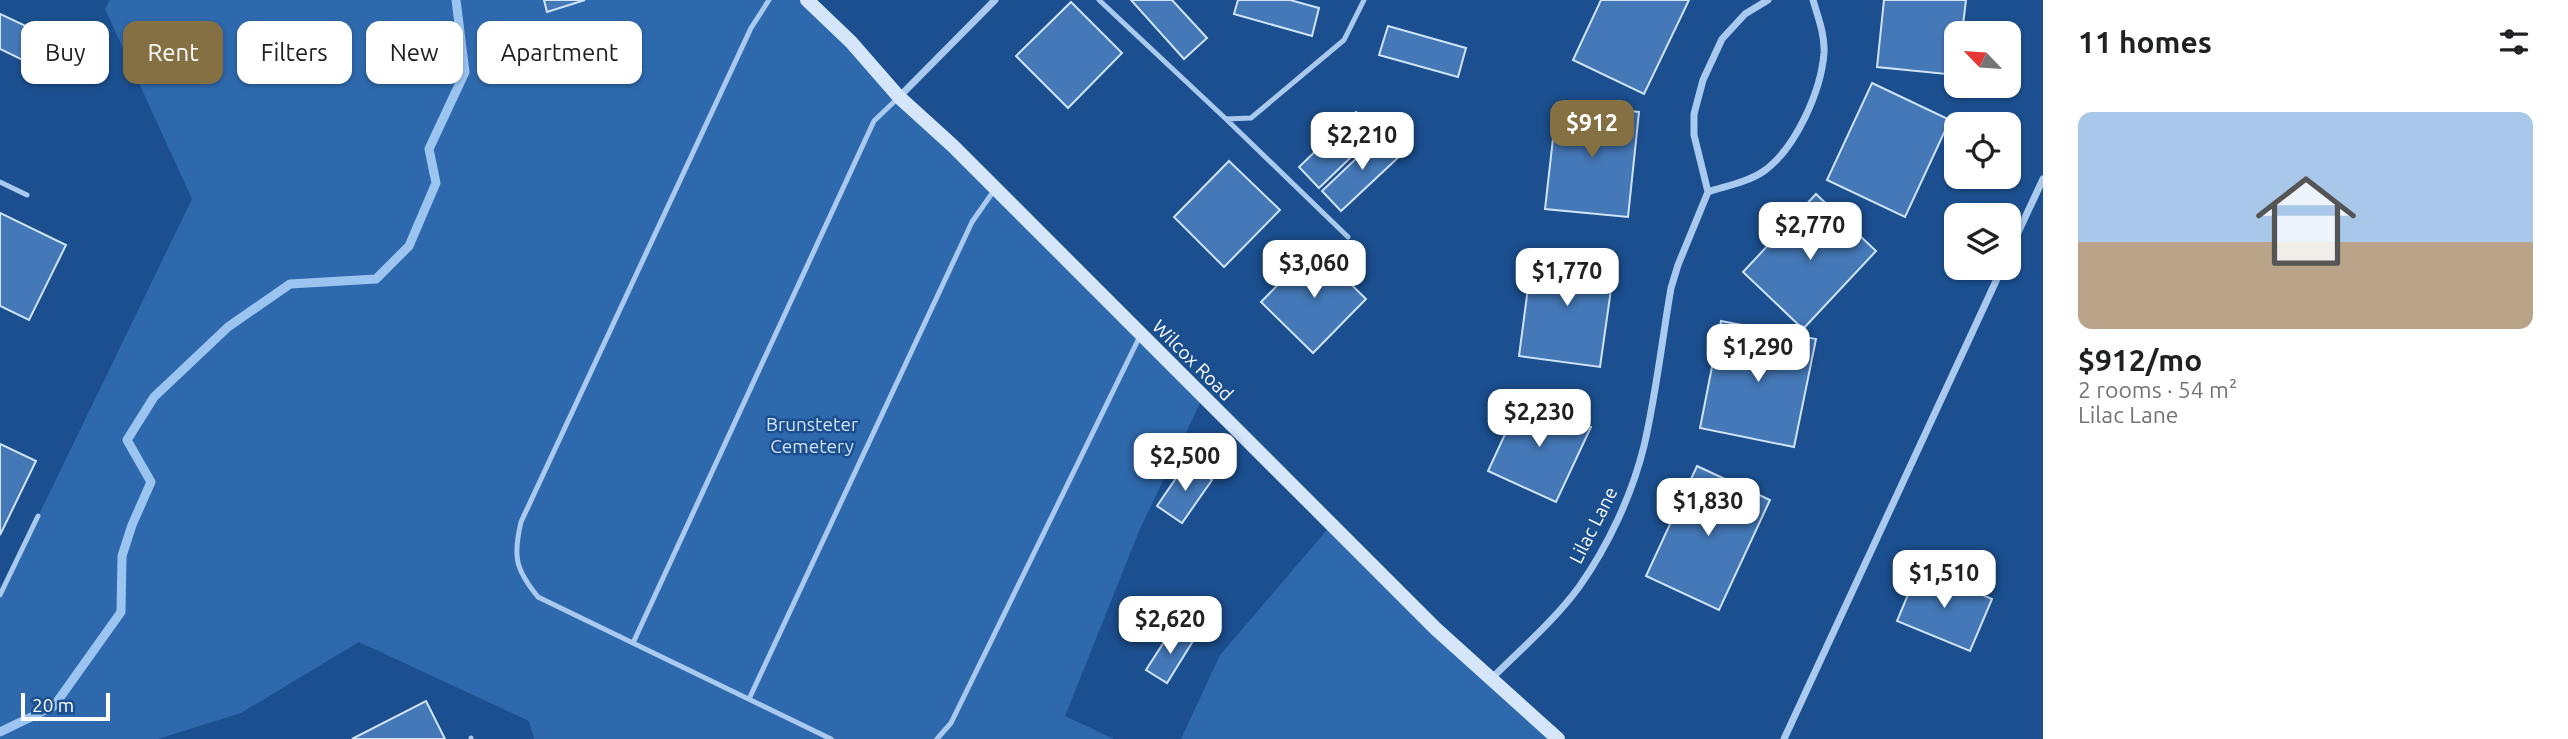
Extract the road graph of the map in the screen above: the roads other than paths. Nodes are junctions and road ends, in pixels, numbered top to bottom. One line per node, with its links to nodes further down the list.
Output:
1 (769, 0): 21 (lane)
2 (807, 0): 8 (street, Wilcox Road)
3 (995, 0): 8 (street)
4 (1099, 0): 9 (lane)
5 (1364, 0): 9 (lane)
6 (1768, 0): 13 (street)
7 (1813, 0): 13 (street)
8 (899, 97): 12 (street, Wilcox Road); 21 (lane)
9 (1226, 119): 16 (lane)
10 (2043, 179): 15 (street)
11 (0, 182): 14 (lane)
12 (995, 189): 18 (street, Wilcox Road); 23 (lane)
13 (1708, 192): 22 (street, Lilac Lane)
14 (27, 195)
15 (2021, 226)
16 (1348, 237)
17 (1996, 280): 27 (street)
18 (1140, 335): 22 (street, Wilcox Road); 25 (lane)
19 (38, 516): 20 (lane)
20 (0, 595)
21 (633, 643): 23 (lane)
22 (1490, 680): 26 (street, Wilcox Road)
23 (749, 699): 24 (lane)
24 (831, 739)
25 (937, 739)
26 (1558, 739)
27 (1784, 739)

